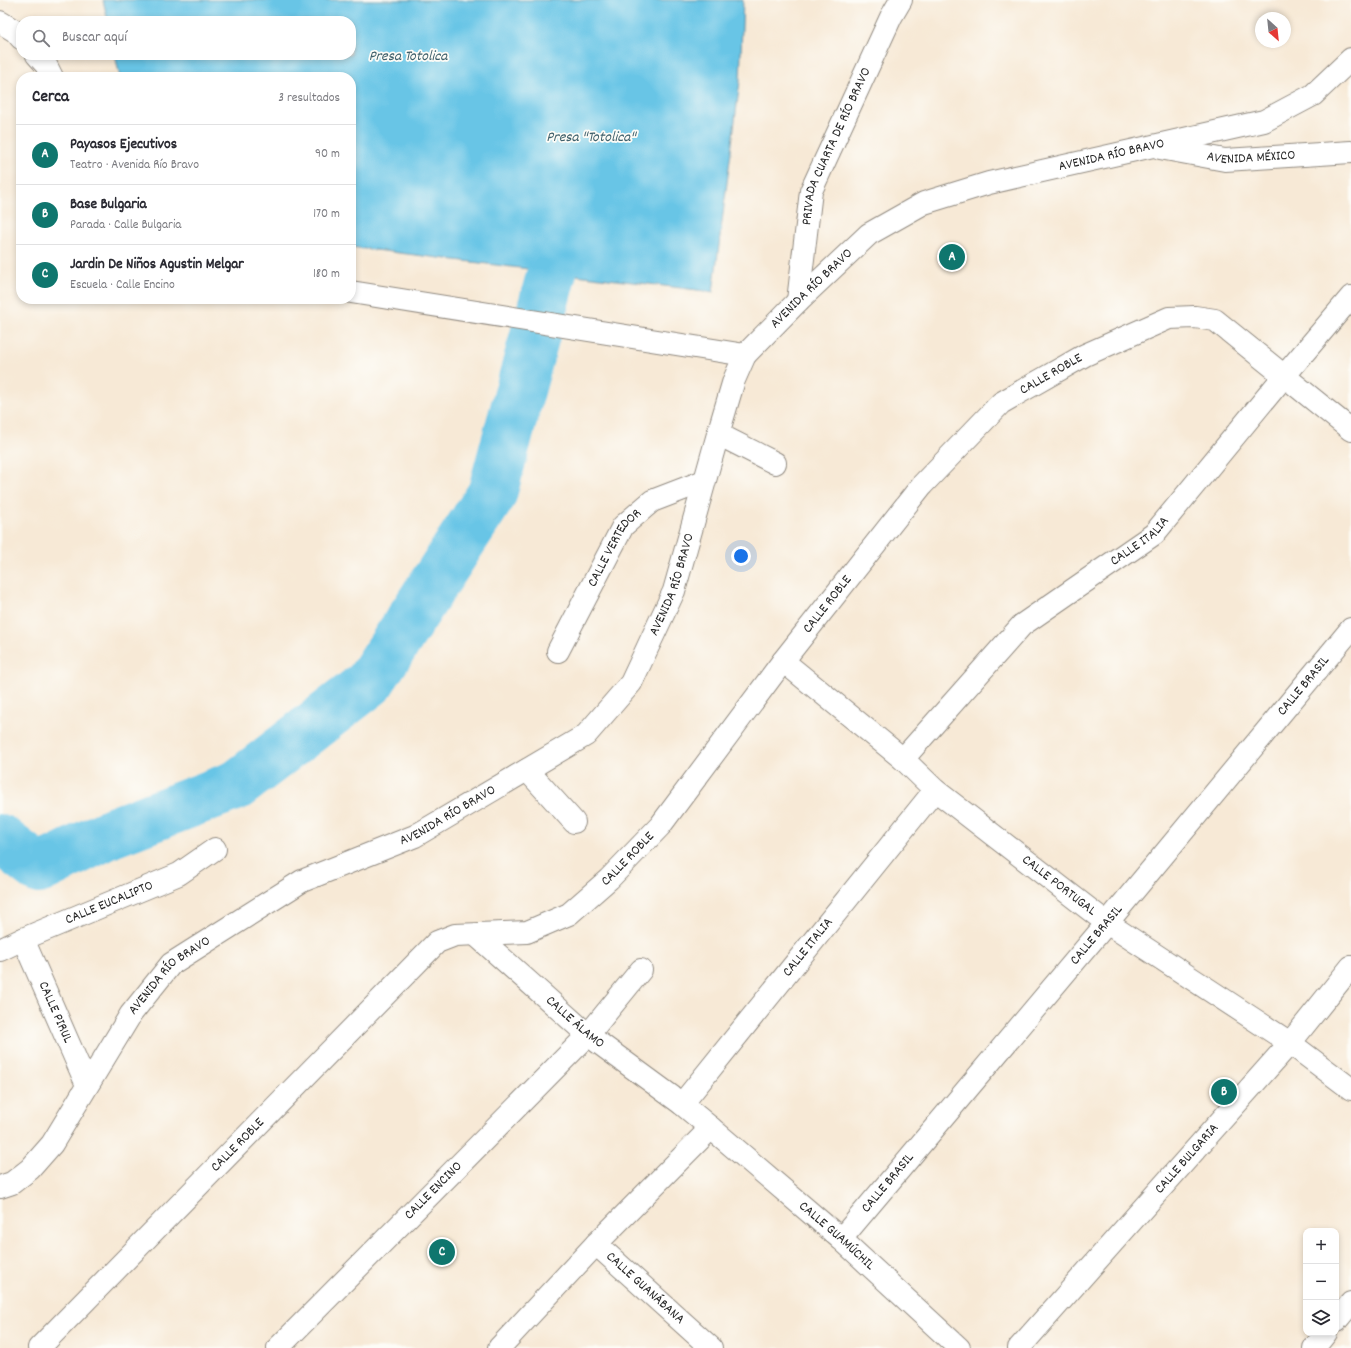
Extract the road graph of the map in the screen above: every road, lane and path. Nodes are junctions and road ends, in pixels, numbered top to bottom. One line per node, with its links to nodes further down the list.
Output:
1 (901, 0): 11 (street, PRIVADA CUARTA DE RÍO BRAVO)
2 (0, 22): 3 (street)
3 (16, 32)
4 (1351, 59): 7 (street, AVENIDA RÍO BRAVO)
5 (41, 60): 6 (street)
6 (50, 72)
7 (1152, 146): 8 (street, AVENIDA MÉXICO); 11 (street, AVENIDA RÍO BRAVO)
8 (1351, 152)
9 (356, 293): 12 (street)
10 (1351, 297): 13 (street, CALLE ITALIA)
11 (798, 301): 12 (street, AVENIDA RÍO BRAVO)
12 (745, 355): 15 (street, AVENIDA RÍO BRAVO)
13 (1285, 375): 14 (street); 20 (street, CALLE ROBLE); 21 (street, CALLE ITALIA)
14 (1351, 430)
15 (718, 434): 16 (street); 17 (street, AVENIDA RÍO BRAVO)
16 (775, 463)
17 (704, 481): 19 (street, CALLE VERTEDOR); 22 (street, AVENIDA RÍO BRAVO)
18 (1351, 629): 26 (street, CALLE BRASIL)
19 (558, 651)
20 (783, 661): 21 (street, CALLE PORTUGAL); 27 (street, CALLE ROBLE)
21 (903, 759): 23 (street, CALLE PORTUGAL)
22 (527, 770): 24 (street); 34 (street, AVENIDA RÍO BRAVO)
23 (935, 790): 26 (street, CALLE PORTUGAL); 36 (street, CALLE ITALIA)
24 (574, 822)
25 (215, 849): 28 (street, CALLE EUCALIPTO)
26 (1107, 923): 33 (street, CALLE PORTUGAL); 39 (street, CALLE BRASIL)
27 (476, 935): 32 (street, CALLE ÁLAMO); 44 (street, CALLE ROBLE)
28 (23, 939): 29 (street, CALLE EUCALIPTO); 34 (street, CALLE PIRUL)
29 (0, 950)
30 (1351, 967): 33 (street, CALLE BULGARIA)
31 (641, 970): 32 (street, CALLE ENCINO)
32 (588, 1035): 36 (street, CALLE ÁLAMO); 45 (street, CALLE ENCINO)
33 (1290, 1043): 35 (street, CALLE PORTUGAL); 49 (street, CALLE BULGARIA)
34 (87, 1085): 38 (street, AVENIDA RÍO BRAVO)
35 (1351, 1088)
36 (682, 1104): 37 (street, CALLE ÁLAMO)
37 (711, 1128): 39 (street, CALLE GUAMÚCHIL); 40 (street)
38 (0, 1187)
39 (840, 1239): 48 (street, CALLE GUAMÚCHIL)
40 (596, 1244): 46 (street); 47 (street, CALLE GUANÁBANA)
41 (1351, 1303): 42 (street)
42 (1339, 1317)
43 (1324, 1336): 50 (street)
44 (39, 1348)
45 (278, 1348)
46 (499, 1348)
47 (711, 1348)
48 (960, 1348)
49 (1019, 1348)
50 (1314, 1348)

